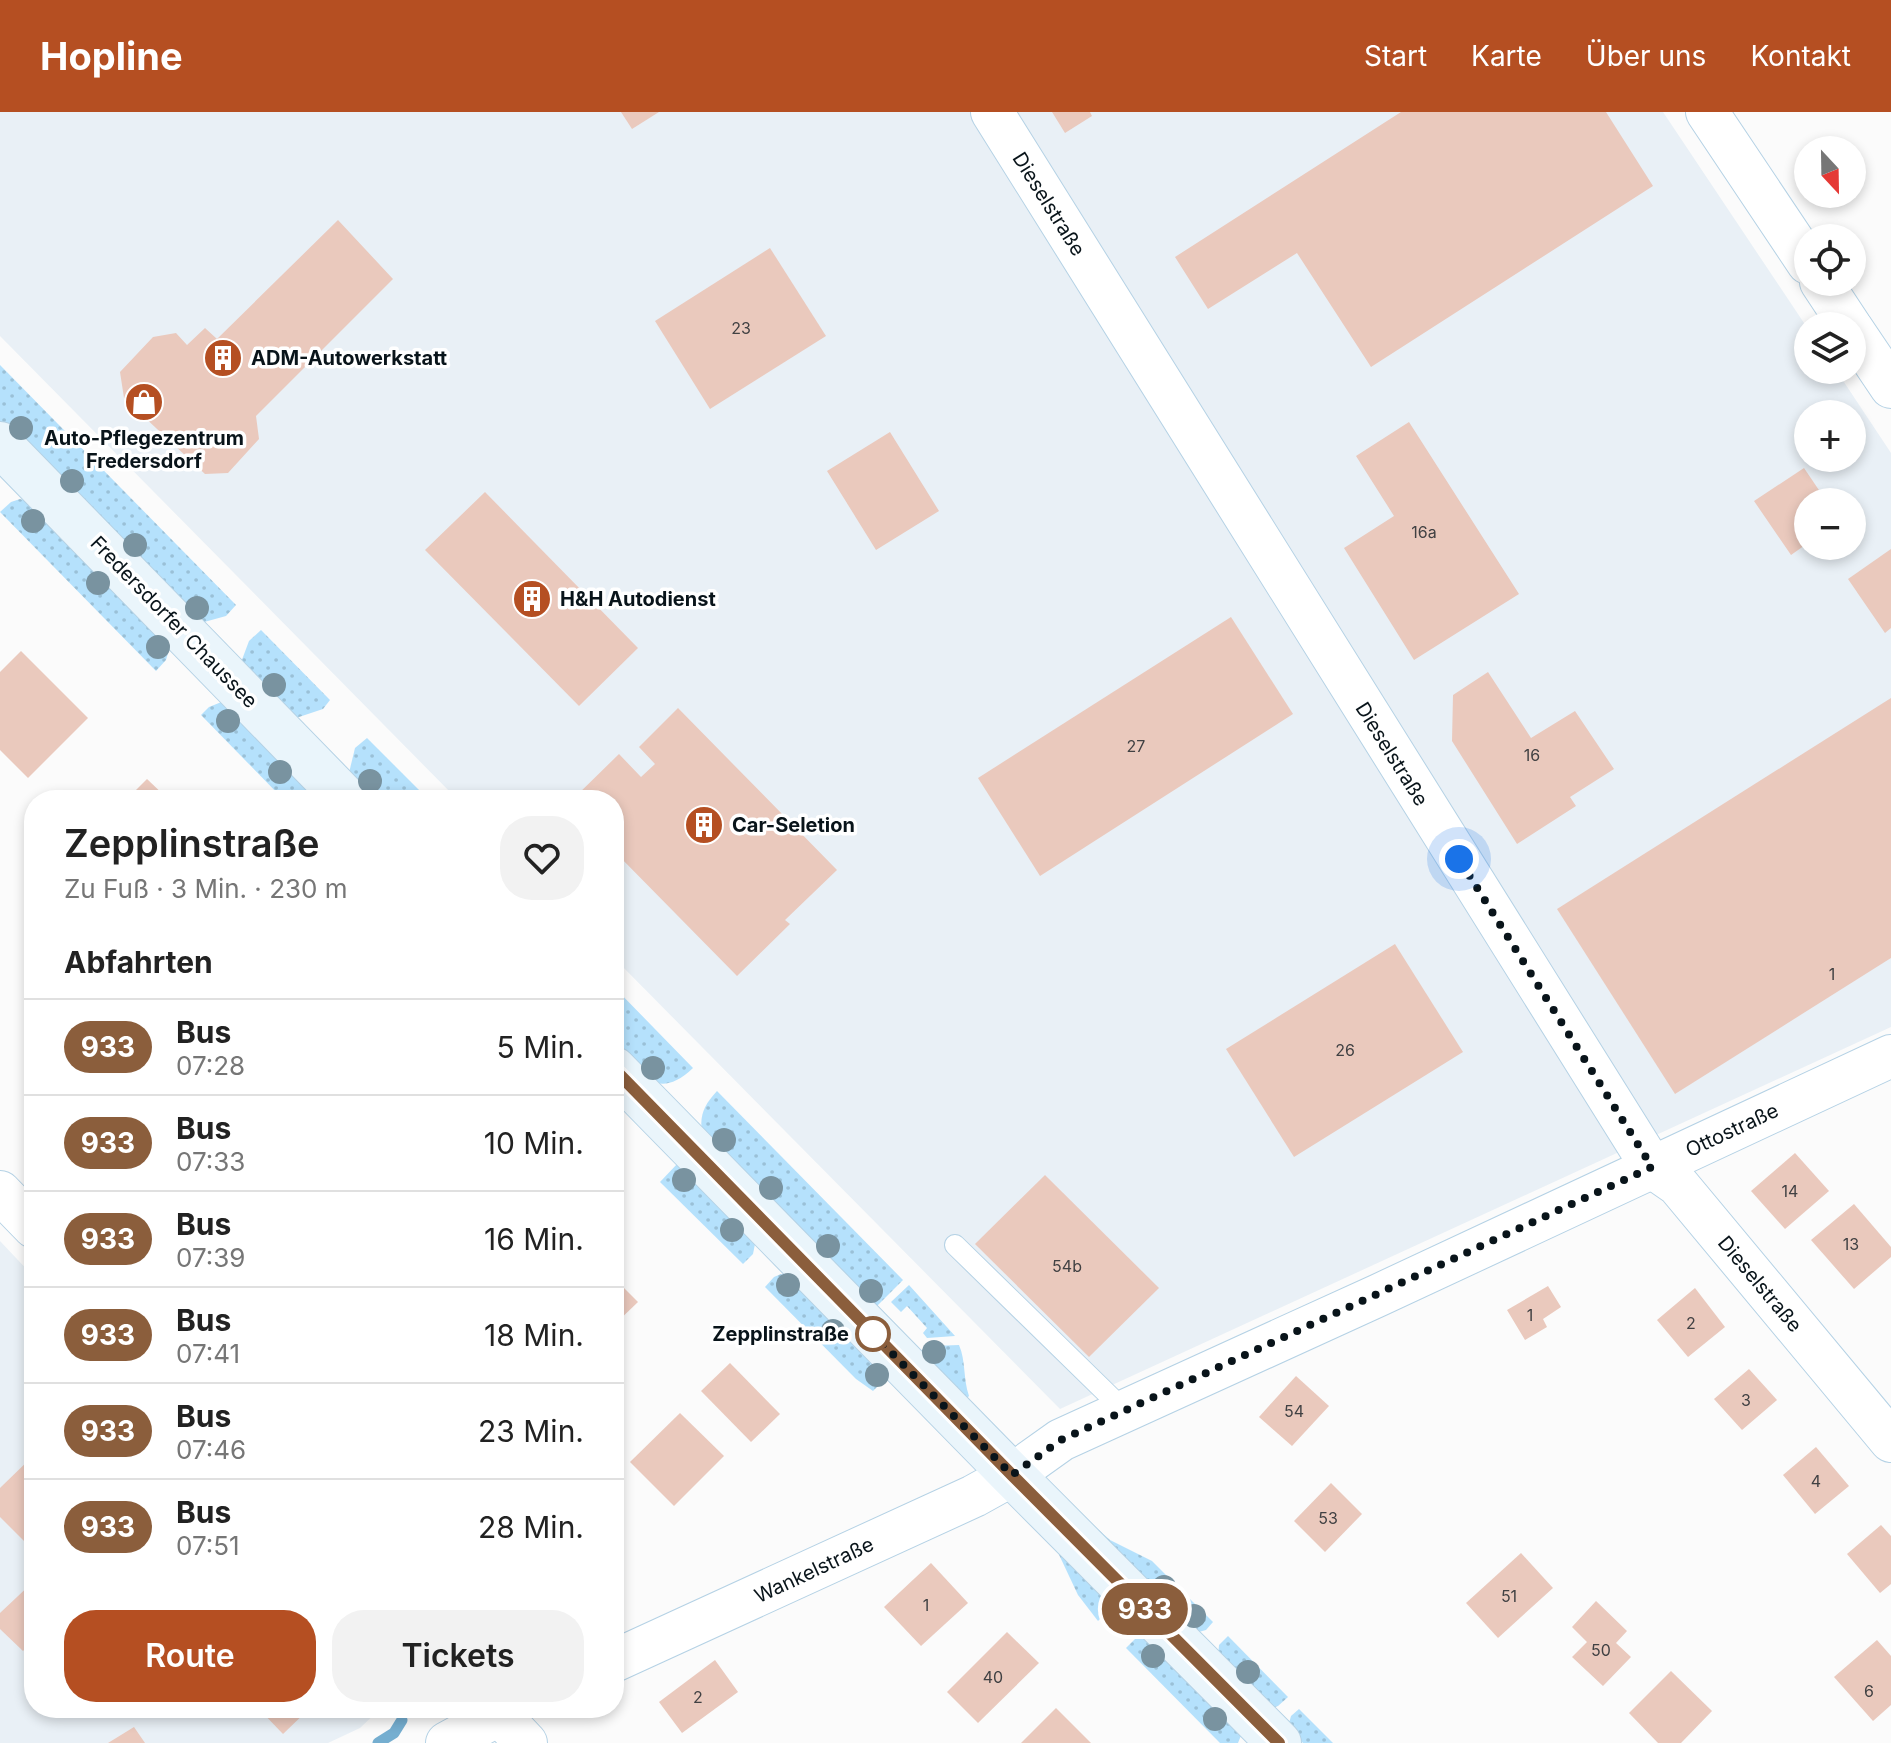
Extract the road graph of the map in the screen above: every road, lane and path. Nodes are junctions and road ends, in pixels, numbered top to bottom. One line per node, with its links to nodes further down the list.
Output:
1 (992, 112): 10 (street, Dieselstraße)
2 (1707, 112): 3 (street)
3 (1794, 242)
4 (1866, 350): 5 (street)
5 (1891, 387)
6 (0, 444): 7 (main road, Fredersdorfer Chaussee)
7 (337, 790)
8 (1891, 1056): 10 (street, Ottostraße)
9 (624, 1079): 16 (main road)
10 (1652, 1167): 14 (street, Ottostraße); 15 (street, Dieselstraße)
11 (0, 1192): 12 (street)
12 (24, 1217)
13 (955, 1245): 14 (lane)
14 (1124, 1410): 16 (street, Ottostraße)
15 (1891, 1441)
16 (1012, 1475): 17 (street, Wankelstraße); 20 (main road)
17 (624, 1656)
18 (507, 1718): 19 (street)
19 (447, 1743)
20 (1279, 1743)

